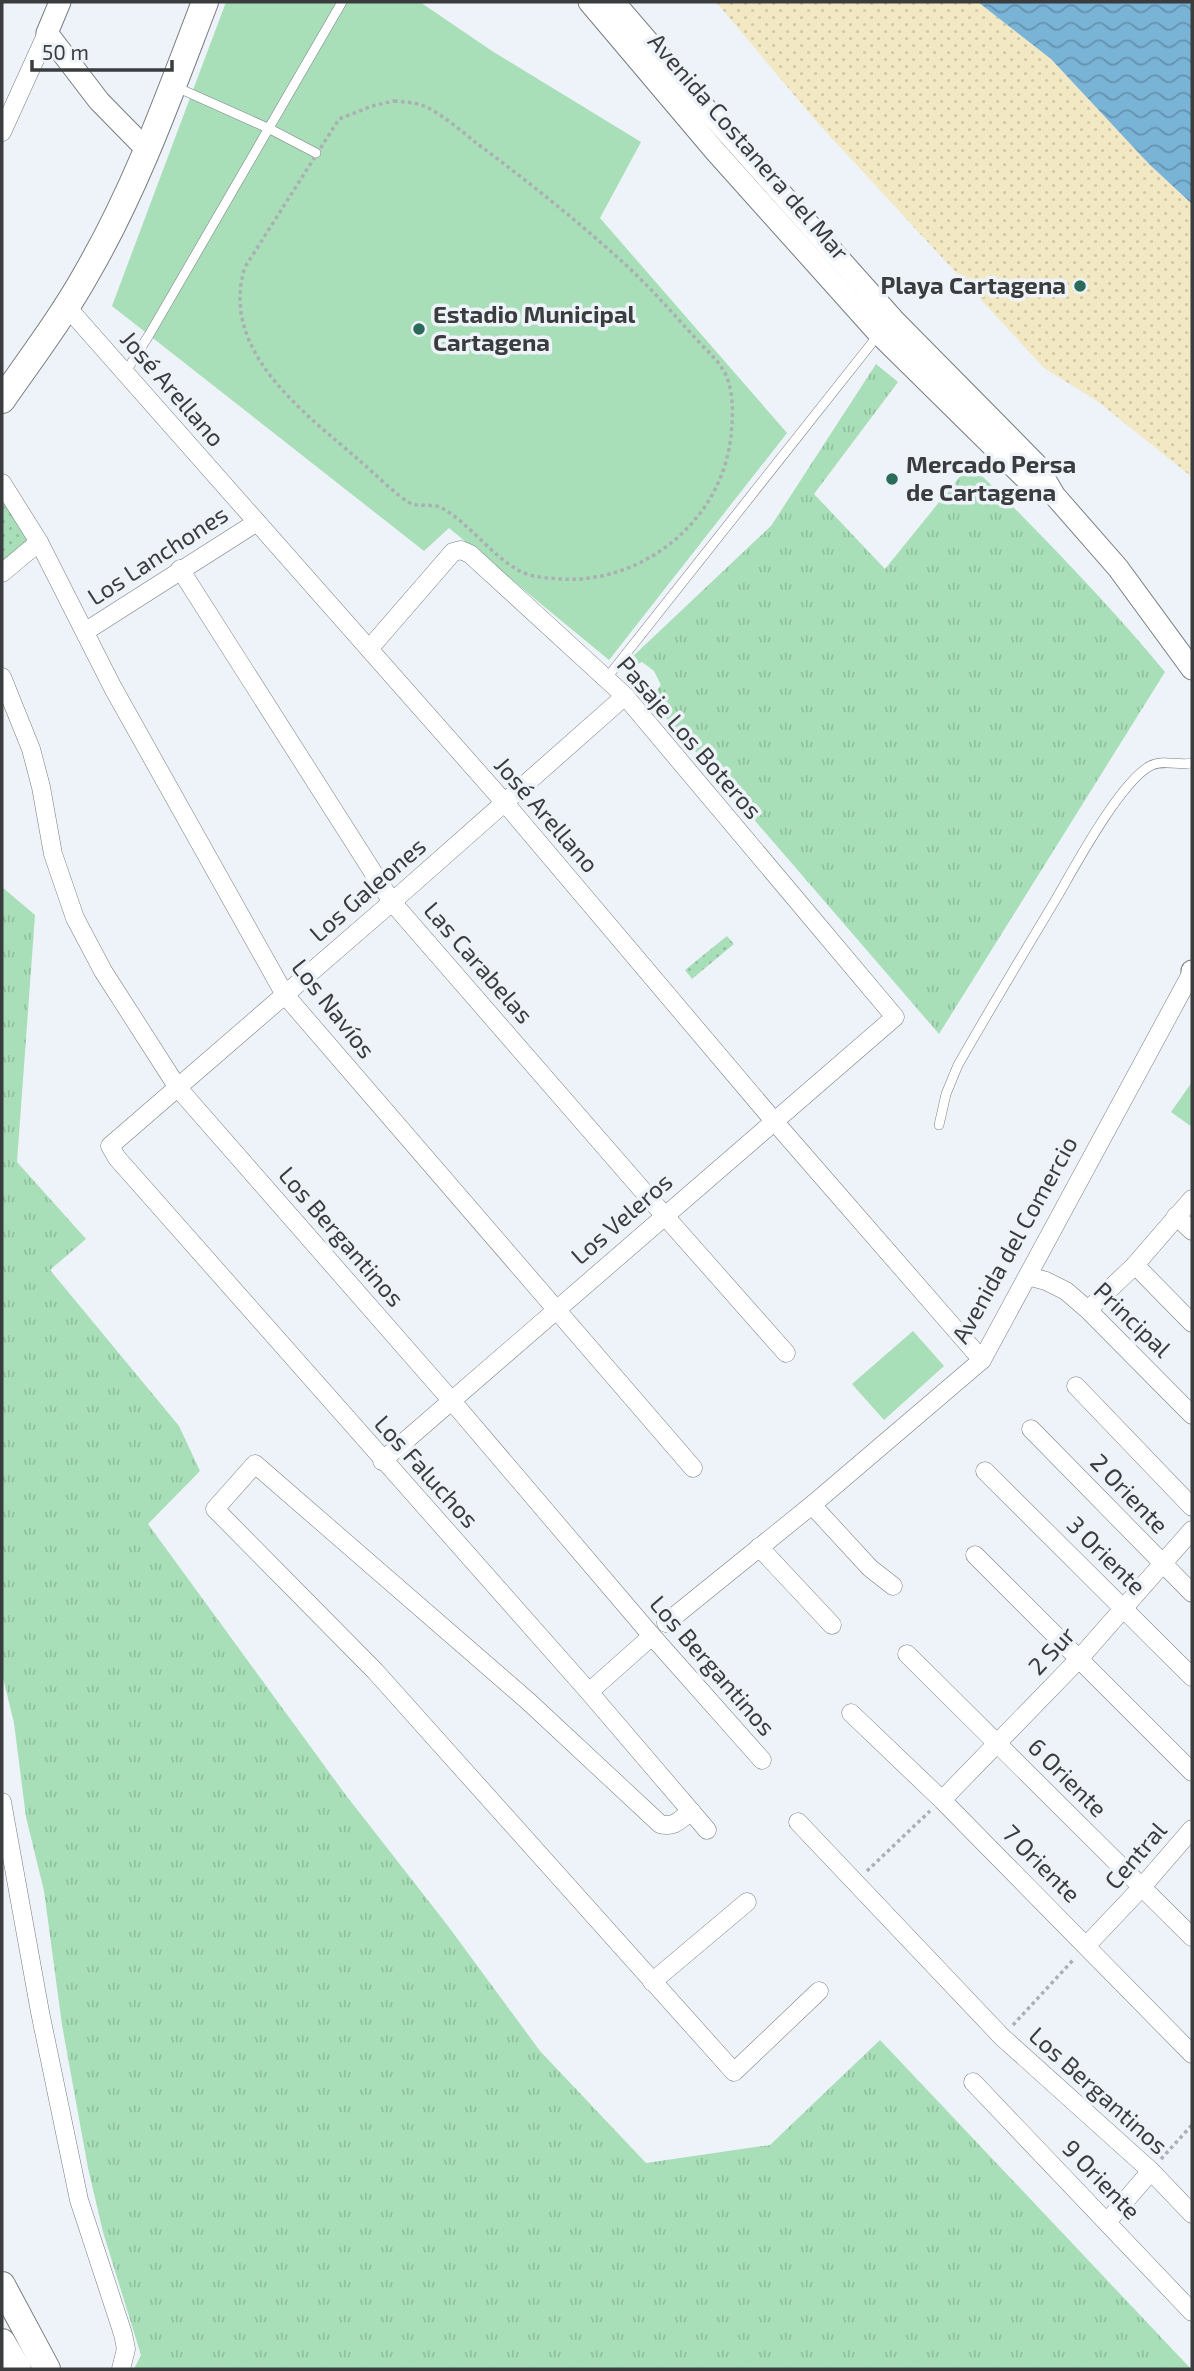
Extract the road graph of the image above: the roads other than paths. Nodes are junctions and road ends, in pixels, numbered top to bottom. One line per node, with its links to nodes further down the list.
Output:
1 (60, 2): 6 (street)
2 (205, 2): 7 (main road)
3 (342, 2): 8 (lane)
4 (589, 2): 13 (street, Avenida Costanera del Mar)
5 (614, 2): 17 (street, Avenida Costanera del Mar)
6 (47, 33): 9 (street); 10 (street)
7 (173, 86): 8 (lane); 10 (main road)
8 (270, 128): 11 (lane); 14 (lane)
9 (2, 131)
10 (147, 150): 12 (main road)
11 (316, 153)
12 (67, 307): 14 (street, José Arellano); 15 (main road)
13 (879, 334): 17 (street, Avenida Costanera del Mar); 26 (lane)
14 (125, 373): 18 (street, José Arellano)
15 (2, 400)
16 (2, 483): 19 (street, Los Navíos)
17 (1055, 496): 24 (street, Avenida Costanera del Mar)
18 (257, 522): 20 (street, Los Lanchones); 23 (street, José Arellano)
19 (39, 542): 21 (street); 22 (street, Los Navíos)
20 (180, 569): 22 (street, Los Lanchones); 30 (street, Las Carabelas)
21 (2, 573)
22 (86, 631): 32 (street, Los Navíos)
23 (369, 649): 26 (street, Pasaje Los Boteros); 29 (street, José Arellano)
24 (1192, 669)
25 (2, 677): 34 (street, Los Bergantinos)
26 (606, 678): 27 (street, Pasaje Los Boteros)
27 (625, 696): 29 (street, Los Galeones); 33 (street, Pasaje Los Boteros)
28 (1192, 762): 36 (lane)
29 (505, 803): 30 (street, Los Galeones); 35 (street, José Arellano)
30 (392, 902): 32 (street, Los Galeones); 39 (street, Las Carabelas)
31 (1192, 974): 43 (street, Avenida del Comercio)
32 (285, 995): 34 (street, Los Galeones); 44 (street, Los Navíos)
33 (895, 1017): 35 (street, Los Veleros)
34 (178, 1088): 37 (street, Los Galeones); 50 (street, Los Bergantinos)
35 (774, 1121): 39 (street, Los Veleros); 48 (street, José Arellano)
36 (939, 1125)
37 (110, 1146): 53 (street, Los Faluchos)
38 (1192, 1199): 40 (street)
39 (664, 1215): 44 (street, Los Veleros); 47 (street, Las Carabelas)
40 (1176, 1216): 41 (street); 42 (street)
41 (1192, 1231)
42 (1135, 1265): 45 (street); 46 (street)
43 (1028, 1276): 45 (street, Principal); 48 (street, Avenida del Comercio)
44 (555, 1310): 50 (street, Los Veleros); 54 (street, Los Navíos)
45 (1088, 1310): 51 (street, Principal)
46 (1192, 1323)
47 (786, 1353)
48 (982, 1360): 56 (street, Avenida del Comercio)
49 (1076, 1386): 57 (street)
50 (451, 1400): 53 (street, Los Veleros); 67 (street, Los Bergantinos)
51 (1192, 1415)
52 (1031, 1429): 61 (street, 2 Oriente)
53 (382, 1461): 71 (street, Los Faluchos)
54 (693, 1468)
55 (985, 1471): 64 (street, 3 Oriente)
56 (812, 1505): 59 (street, Avenida del Comercio); 62 (street)
57 (1192, 1507)
58 (1192, 1530): 61 (street, 2 Sur)
59 (759, 1547): 65 (street, Avenida del Comercio); 66 (street)
60 (975, 1555): 69 (street)
61 (1163, 1563): 63 (street, 2 Oriente); 64 (street, 2 Sur)
62 (893, 1586)
63 (1192, 1593)
64 (1124, 1608): 69 (street, 2 Sur); 70 (street, 3 Oriente)
65 (666, 1623)
66 (832, 1625)
67 (652, 1636): 71 (street); 74 (street, Los Bergantinos)
68 (907, 1654): 73 (street, 6 Oriente)
69 (1079, 1659): 73 (street, 2 Sur); 75 (street)
70 (1192, 1677)
71 (589, 1692): 78 (street, Los Faluchos)
72 (851, 1713): 76 (street, 7 Oriente)
73 (998, 1744): 76 (street, 2 Sur); 82 (street, 6 Oriente)
74 (762, 1760)
75 (1192, 1772)
76 (942, 1800): 85 (street, 7 Oriente)
77 (2, 1802): 98 (street)
78 (691, 1811): 80 (street, Los Faluchos); 86 (street)
79 (798, 1822): 90 (street, Los Bergantinos)
80 (707, 1830)
81 (1190, 1837): 82 (street, Central)
82 (1142, 1887): 84 (street, 6 Oriente); 85 (street, Central)
83 (747, 1902): 86 (street)
84 (1192, 1937)
85 (1087, 1945): 88 (street, 7 Oriente)
86 (652, 1982): 87 (street)
87 (819, 1991)
88 (1192, 2054)
89 (973, 2082): 92 (street, 9 Oriente)
90 (1150, 2171): 91 (street, Los Bergantinos); 92 (street)
91 (1192, 2214)
92 (1107, 2222): 94 (street, 9 Oriente)
93 (2, 2285): 97 (main road)
94 (1192, 2312)
95 (2, 2342): 96 (main road)
96 (18, 2369)
97 (47, 2369)
98 (121, 2369)

